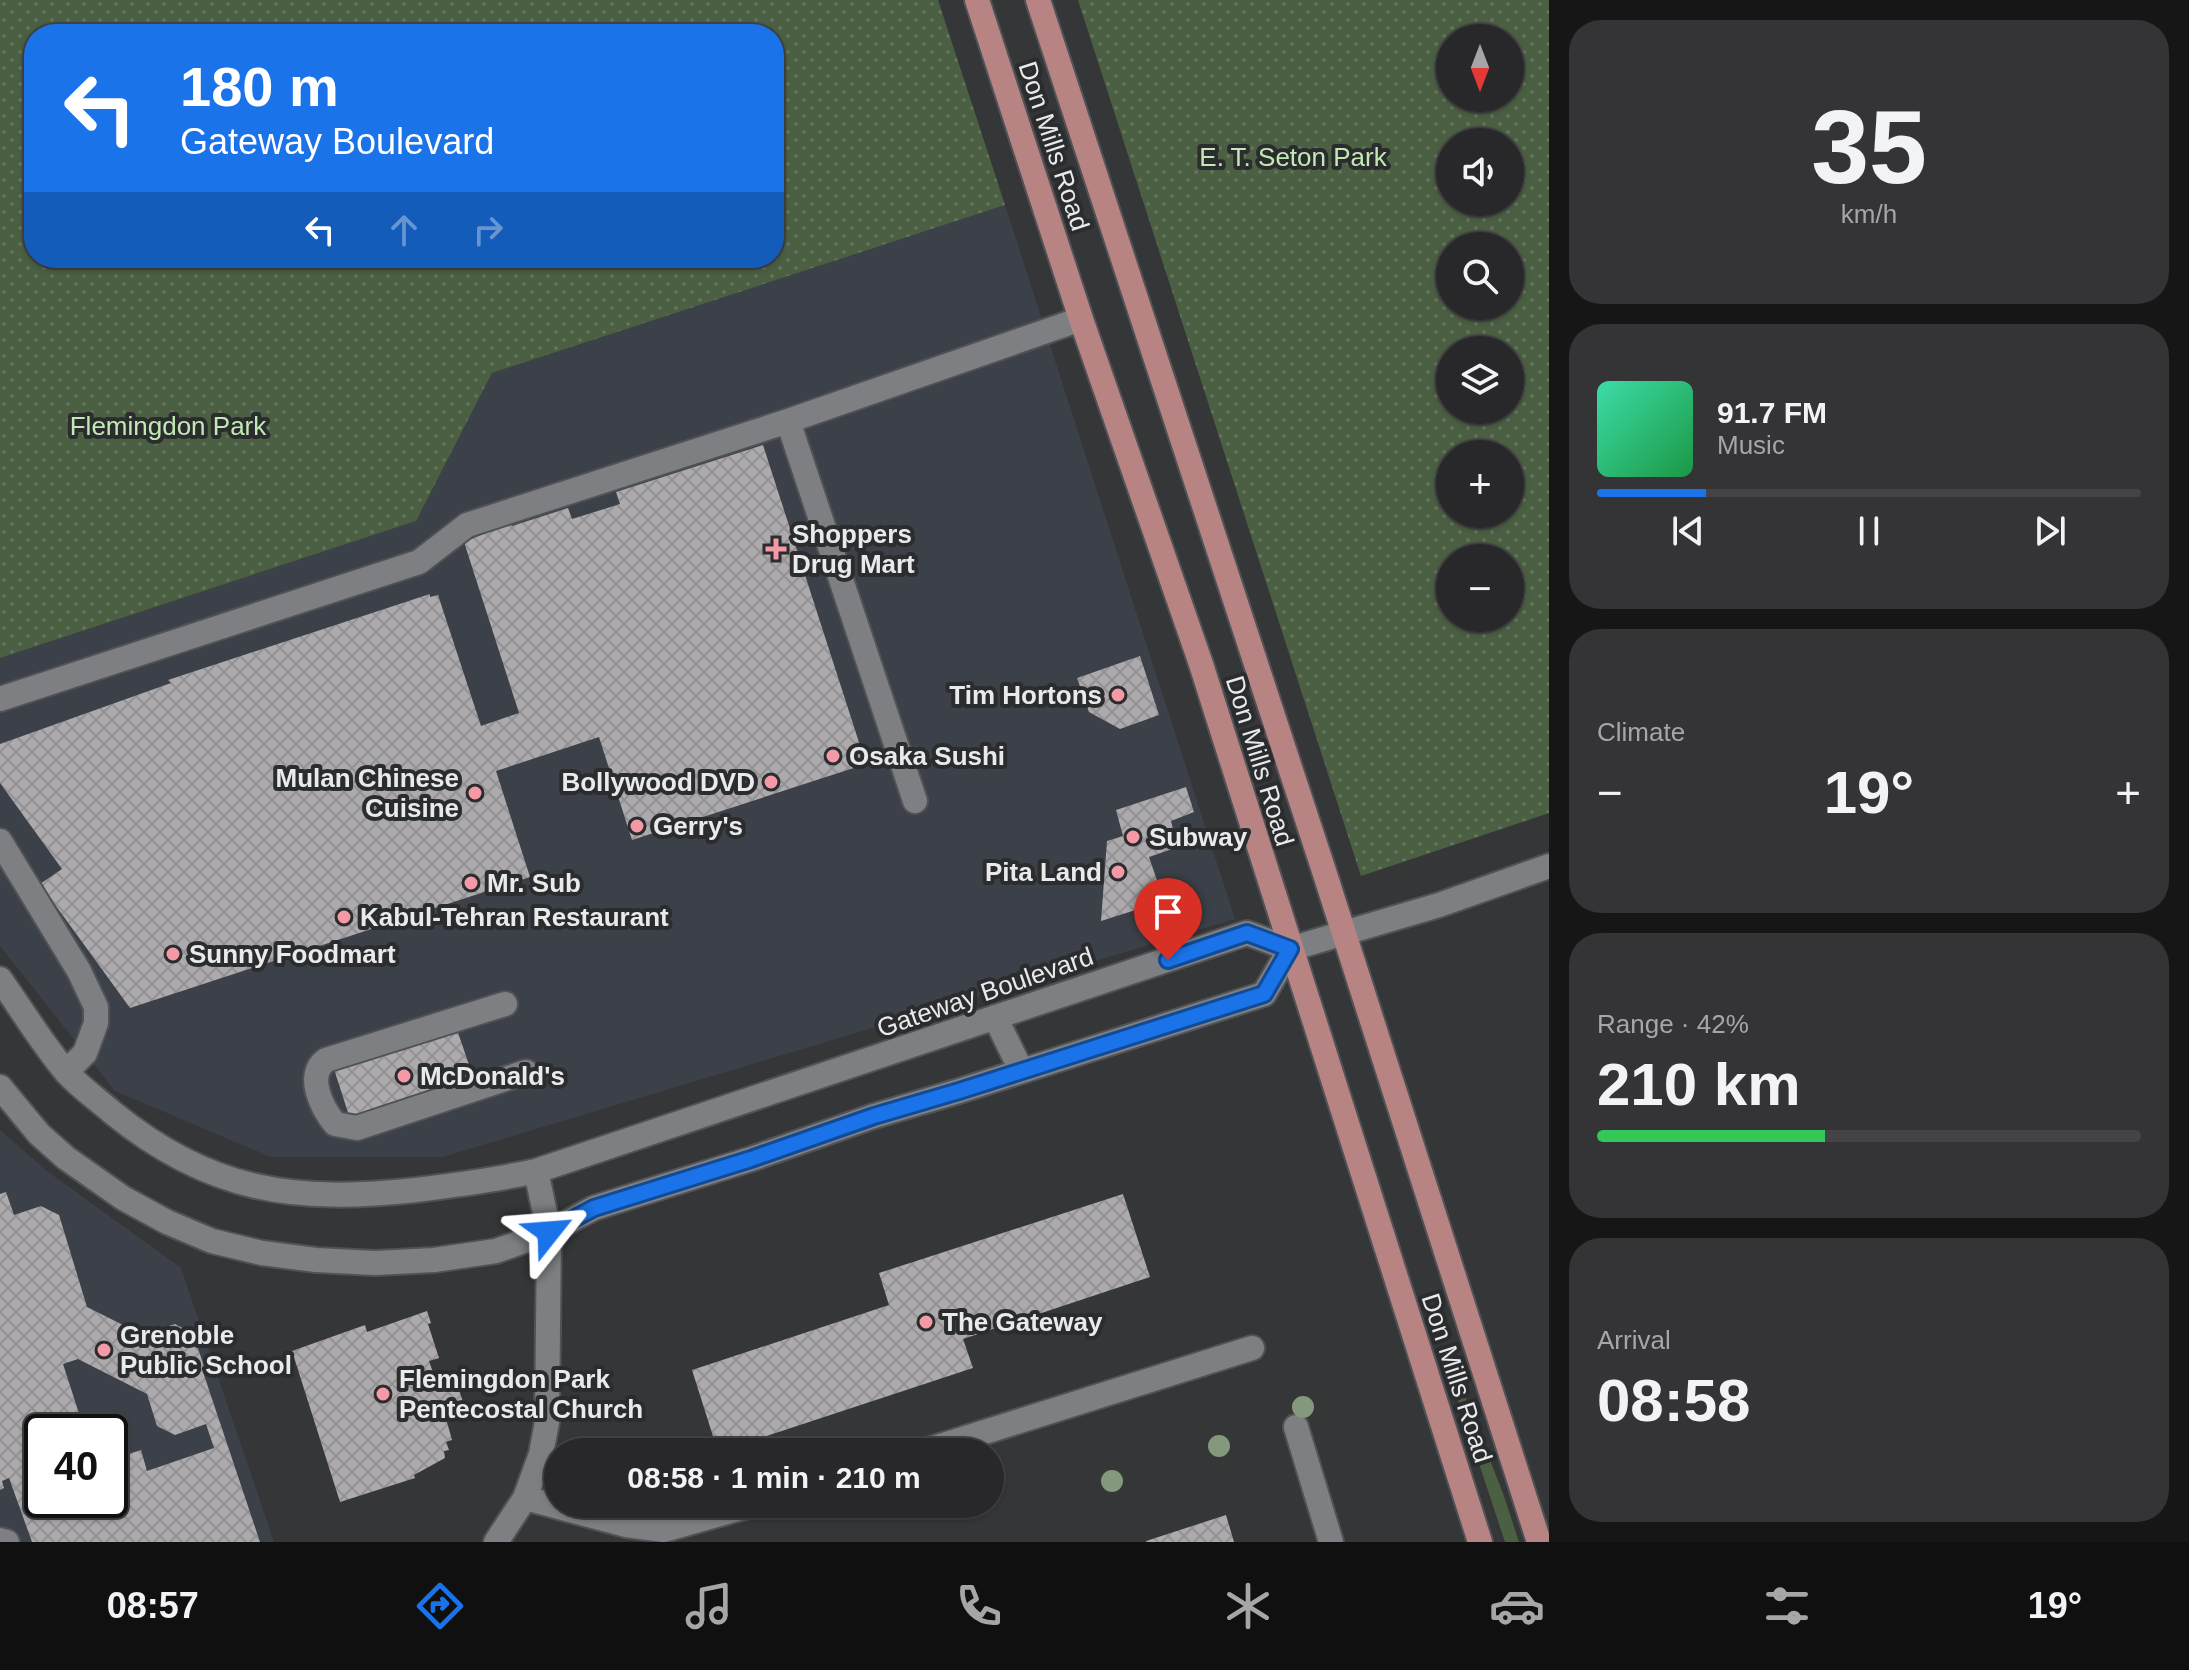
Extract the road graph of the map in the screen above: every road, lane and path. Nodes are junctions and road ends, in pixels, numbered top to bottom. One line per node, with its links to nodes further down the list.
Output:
1 (977, 0): 3 (main road, Don Mills Road)
2 (1038, 0): 9 (main road, Don Mills Road)
3 (1081, 319): 4 (street); 10 (main road, Don Mills Road)
4 (788, 421): 5 (street); 6 (street)
5 (0, 699)
6 (915, 801)
7 (0, 841): 15 (street)
8 (1549, 866): 9 (street)
9 (1343, 933): 10 (street); 32 (main road, Don Mills Road)
10 (1290, 949): 13 (street, Gateway Boulevard); 14 (street); 31 (main road, Don Mills Road)
11 (0, 979): 15 (street, Gateway Boulevard)
12 (505, 1004): 16 (street)
13 (995, 1017): 14 (street); 18 (street, Gateway Boulevard)
14 (1021, 1070): 19 (street)
15 (66, 1072): 18 (street, Gateway Boulevard)
16 (526, 1072)
17 (0, 1087): 19 (street)
18 (536, 1171): 19 (street)
19 (549, 1232): 23 (street)
20 (1252, 1348): 22 (street)
21 (1296, 1427): 30 (street)
22 (966, 1438)
23 (525, 1498): 24 (street); 29 (street)
24 (544, 1501)
25 (629, 1518): 26 (street)
26 (706, 1518)
27 (0, 1540): 28 (street)
28 (7, 1542)
29 (496, 1542)
30 (1331, 1542)
31 (1480, 1542)
32 (1539, 1542)

